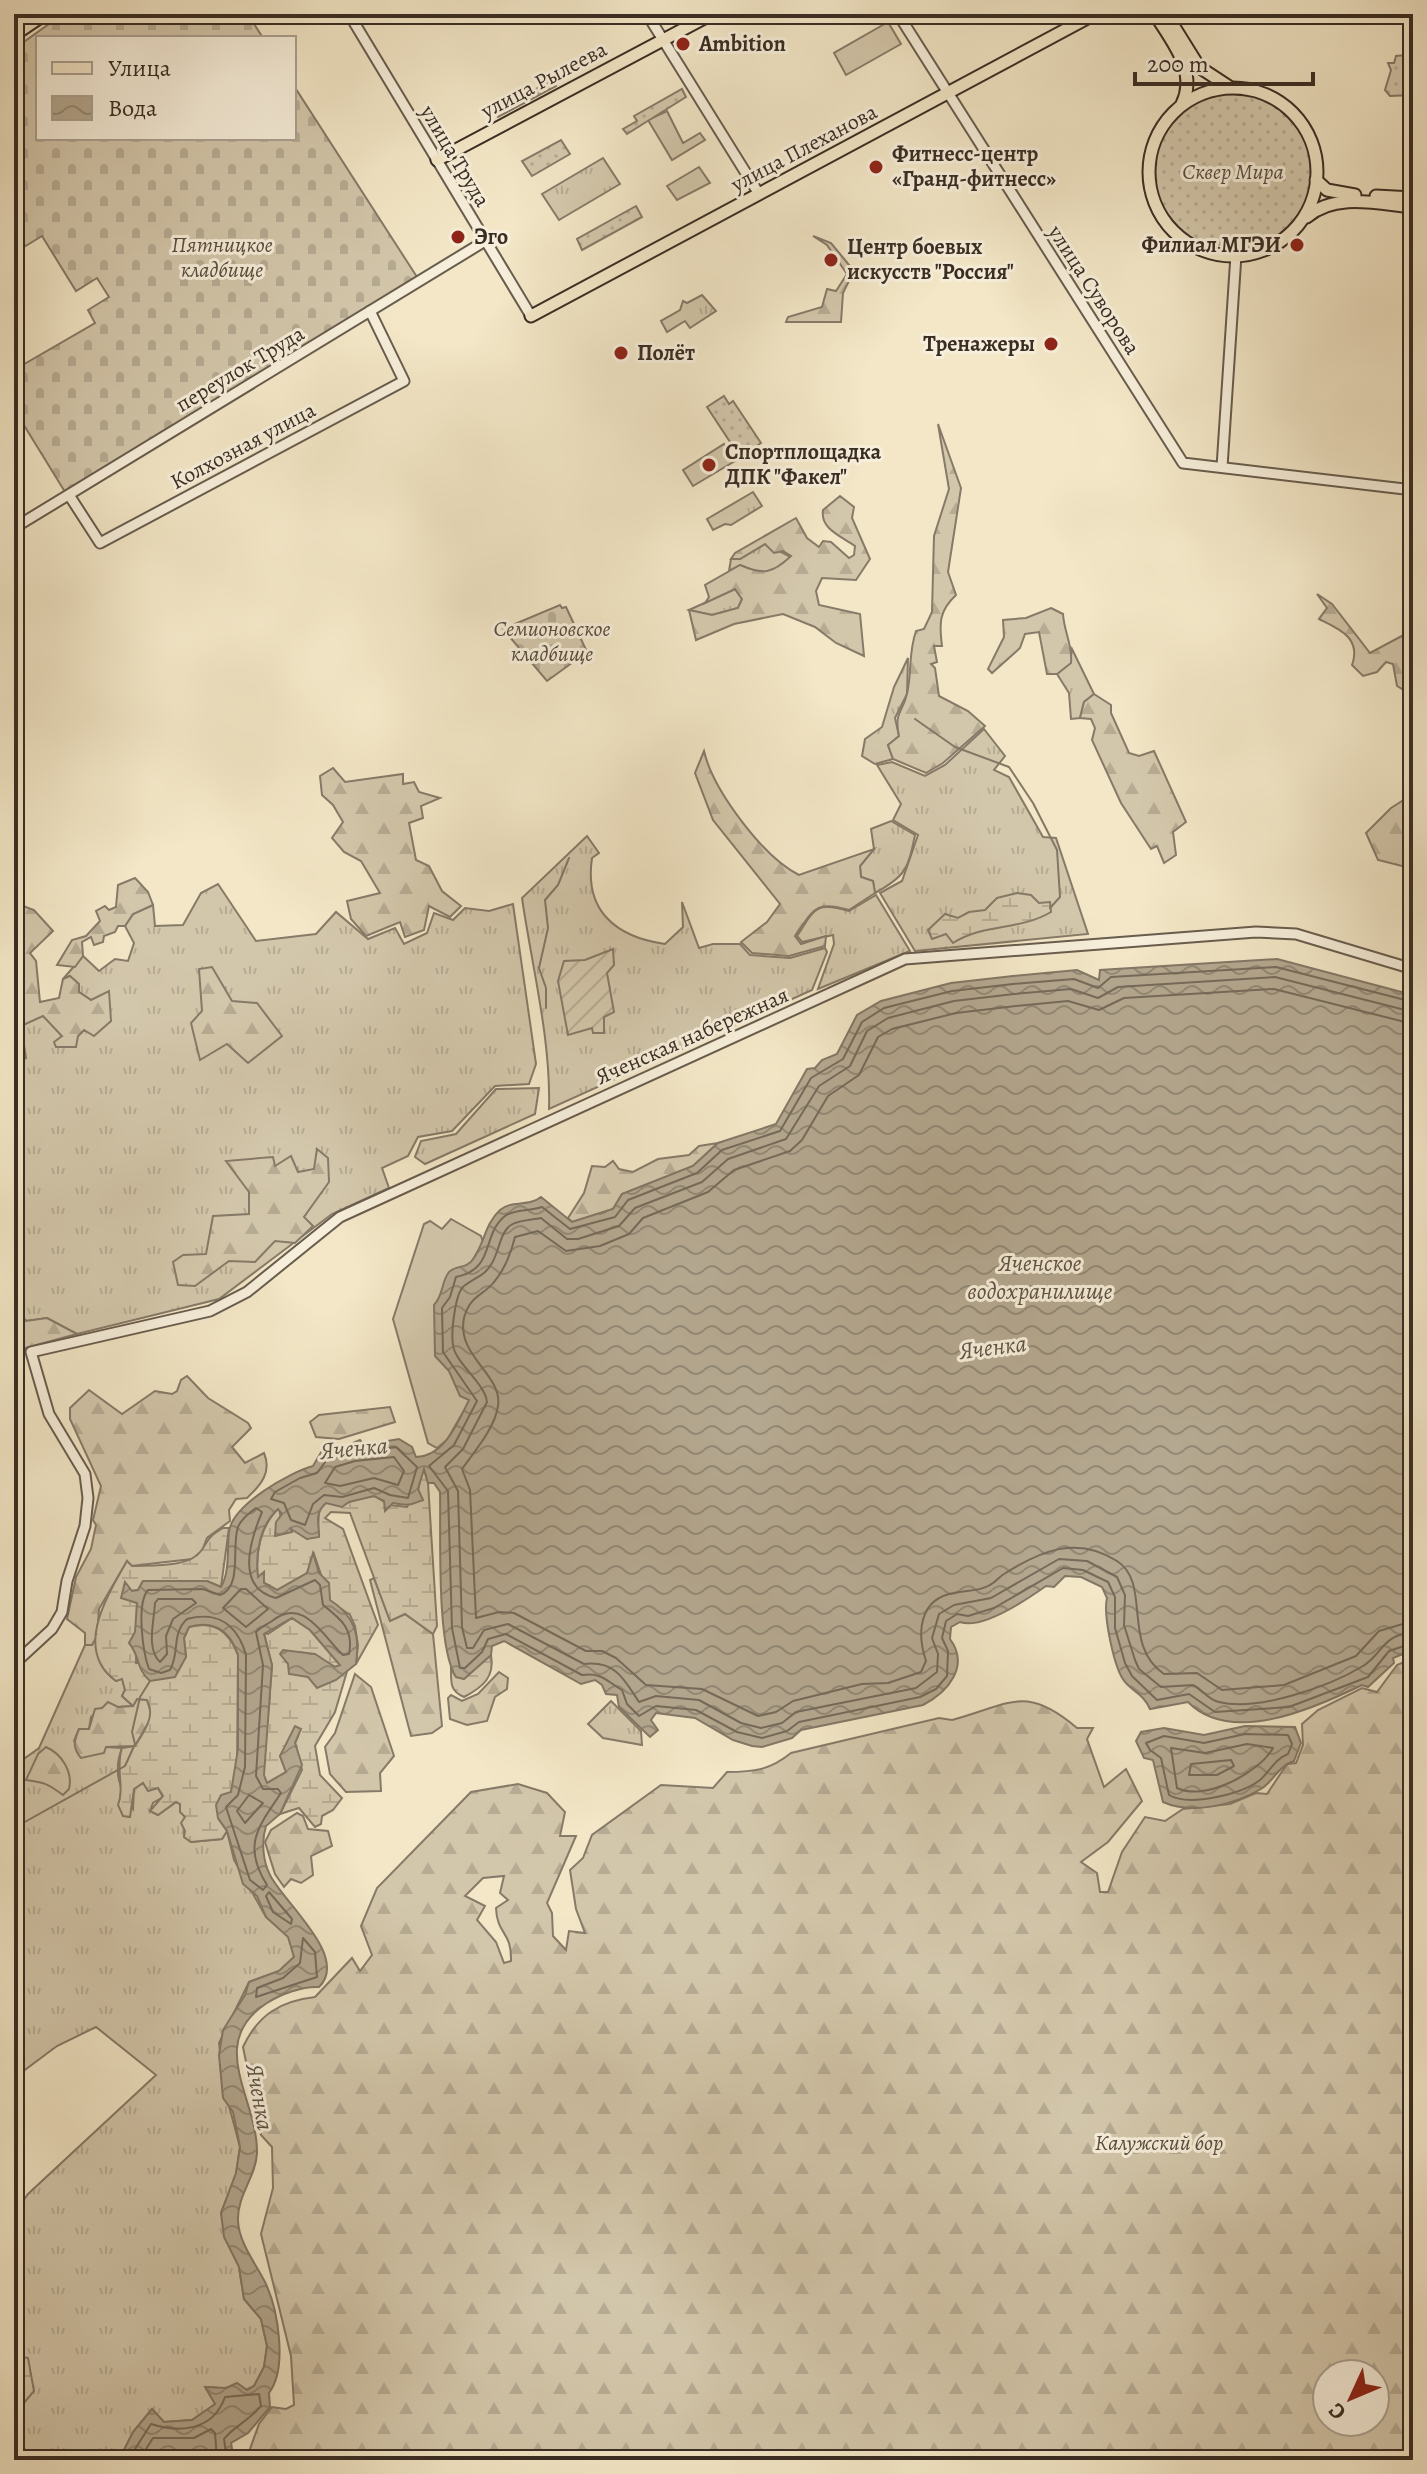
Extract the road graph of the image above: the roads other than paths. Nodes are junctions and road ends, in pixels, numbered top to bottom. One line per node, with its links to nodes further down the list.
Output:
1 (45, 14): 9 (main road)
2 (349, 14): 14 (street, улица Труда)
3 (647, 14): 10 (street)
4 (712, 14): 10 (main road, улица Рылеева)
5 (898, 14): 12 (street, улица Суворова)
6 (1095, 14): 12 (main road, улица Плеханова)
7 (1155, 14): 13 (main road)
8 (1166, 14): 11 (main road)
9 (14, 35)
10 (663, 40): 14 (main road, улица Рылеева); 16 (street)
11 (1232, 88): 13 (main road); 15 (main road)
12 (947, 95): 16 (main road, улица Плеханова); 24 (street, улица Суворова)
13 (1182, 104): 21 (main road)
14 (437, 160): 20 (street, улица Труда)
15 (1316, 180): 17 (main road); 19 (main road)
16 (759, 194): 23 (main road, улица Плеханова)
17 (1413, 198)
18 (1413, 207): 19 (main road)
19 (1298, 225): 21 (main road)
20 (485, 241): 22 (street, переулок Труда); 23 (street, улица Труда)
21 (1236, 255): 24 (street)
22 (370, 311): 26 (street, переулок Труда); 26 (street, Колхозная улица)
23 (531, 316)
24 (1222, 467): 25 (street)
25 (1413, 490)
26 (69, 495): 27 (street, переулок Труда)
27 (14, 528)
28 (1413, 969): 29 (street, Яченская набережная)
29 (14, 1664)

